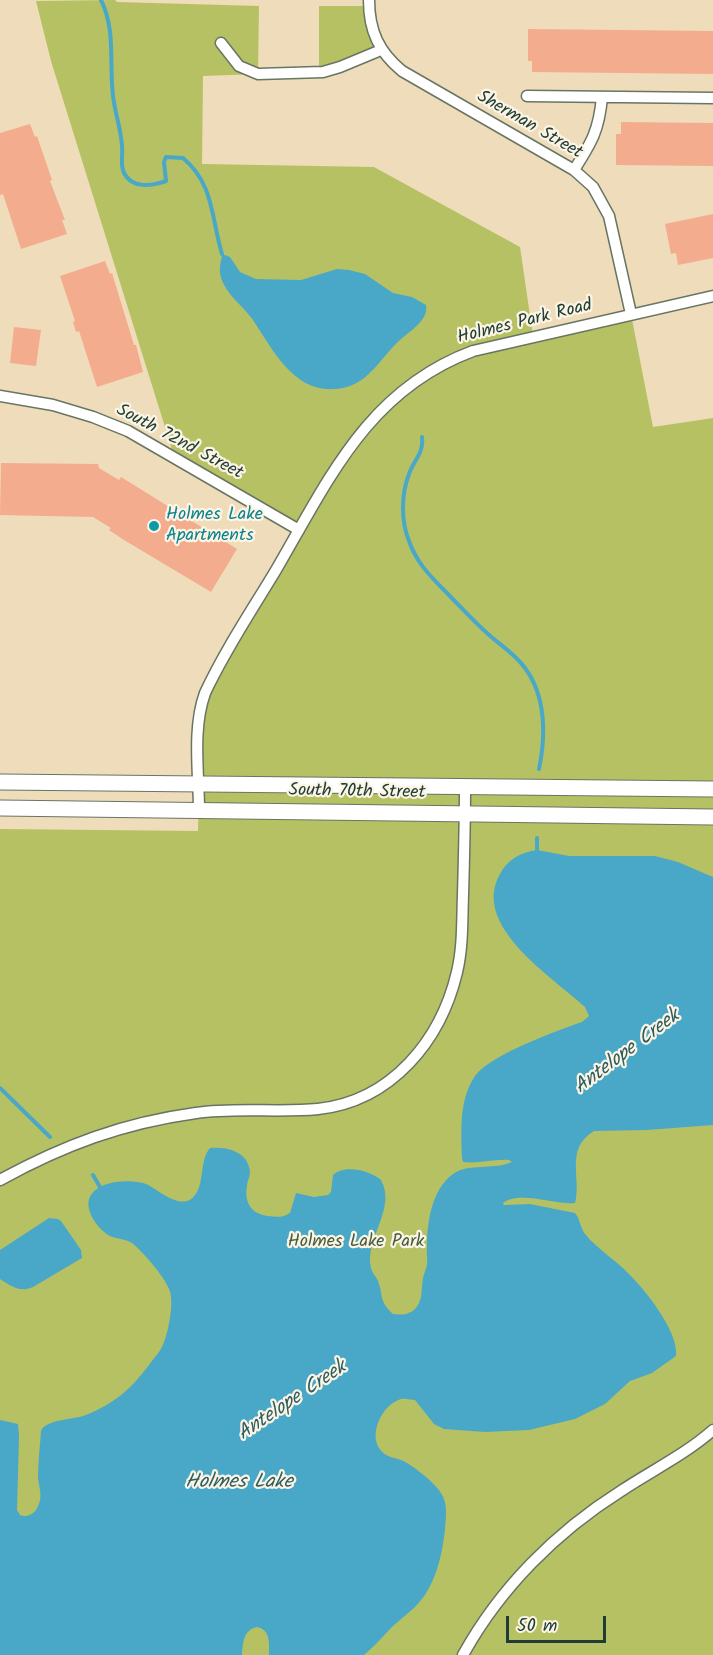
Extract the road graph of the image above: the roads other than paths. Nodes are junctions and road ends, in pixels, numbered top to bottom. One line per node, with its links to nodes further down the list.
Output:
1 (369, 0): 3 (street, Sherman Street)
2 (221, 43): 3 (street)
3 (381, 50): 7 (street, Sherman Street)
4 (527, 96): 5 (street)
5 (602, 97): 6 (street); 7 (street)
6 (713, 98)
7 (574, 170): 9 (street, Sherman Street)
8 (713, 296): 9 (street, Holmes Park Road)
9 (631, 314): 11 (street, Holmes Park Road)
10 (0, 396): 11 (street, South 72nd Street)
11 (299, 530): 13 (street, Holmes Park Road)
12 (0, 782): 13 (main road, South 70th Street)
13 (199, 785): 14 (main road, South 70th Street); 17 (street, Holmes Park Road)
14 (465, 786): 15 (main road, South 70th Street); 18 (street)
15 (713, 789)
16 (0, 808): 17 (main road, South 70th Street)
17 (199, 811): 18 (main road, South 70th Street)
18 (465, 814): 19 (main road, South 70th Street); 20 (street)
19 (713, 817)
20 (0, 1180)
21 (713, 1430): 22 (street)
22 (463, 1655)

